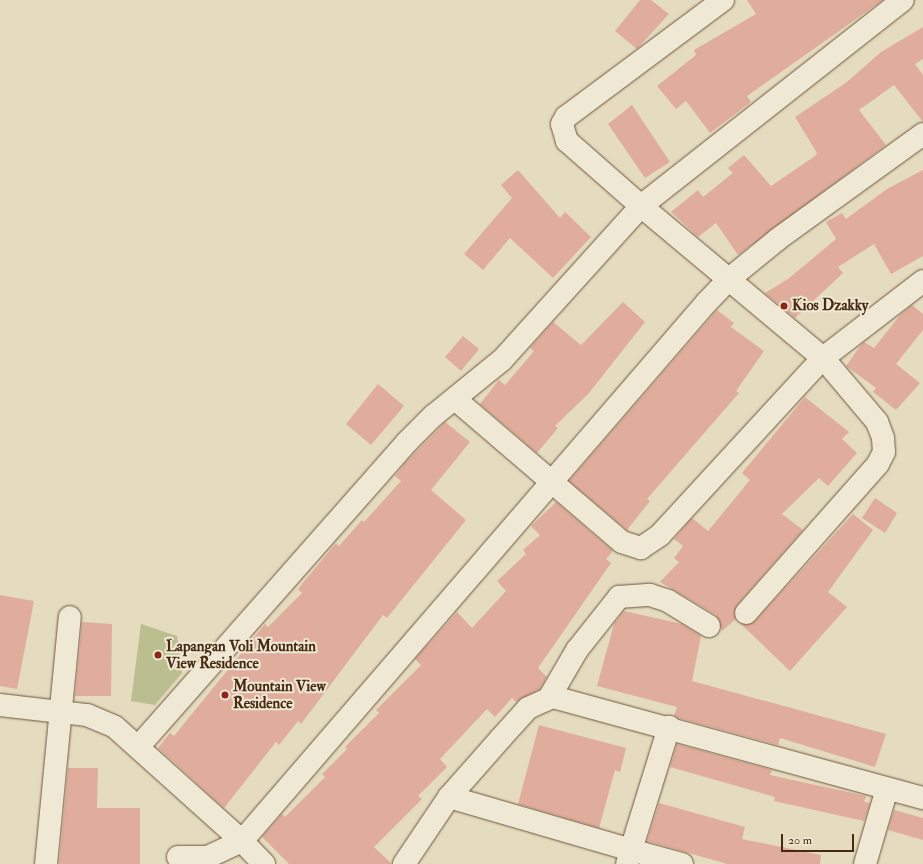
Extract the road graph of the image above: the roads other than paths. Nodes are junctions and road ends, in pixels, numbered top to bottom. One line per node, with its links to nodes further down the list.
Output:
1 (723, 0): 4 (street)
2 (903, 0): 4 (street)
3 (923, 134): 5 (street)
4 (641, 206): 5 (street); 8 (street)
5 (729, 279): 7 (street); 9 (street)
6 (923, 281): 7 (street)
7 (823, 358): 9 (street); 10 (street)
8 (455, 399): 9 (street); 17 (street)
9 (552, 481): 21 (street)
10 (746, 613)
11 (70, 617): 15 (street)
12 (709, 626): 13 (street)
13 (549, 698): 16 (street); 19 (street)
14 (0, 705): 15 (street)
15 (61, 712): 17 (street); 24 (street)
16 (669, 727): 18 (street); 23 (street)
17 (139, 746): 21 (street)
18 (887, 789): 20 (street); 28 (street)
19 (449, 797): 23 (street); 26 (street)
20 (923, 798)
21 (242, 841): 22 (street); 25 (street)
22 (178, 857)
23 (629, 857): 27 (street)
24 (46, 864)
25 (264, 864)
26 (404, 864)
27 (682, 864)
28 (866, 864)

